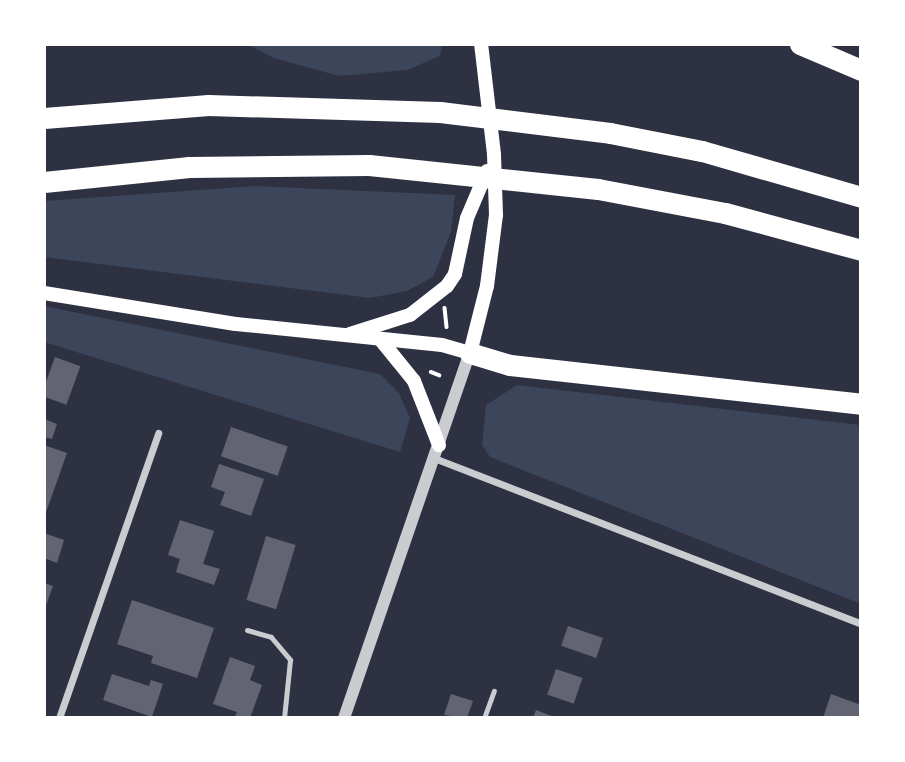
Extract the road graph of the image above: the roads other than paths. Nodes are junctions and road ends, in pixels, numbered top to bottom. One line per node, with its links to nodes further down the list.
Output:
1 (481, 44): 5 (main road)
2 (800, 44): 3 (highway)
3 (861, 70)
4 (44, 118): 7 (highway)
5 (494, 154): 10 (main road); 12 (main road)
6 (44, 182): 8 (highway)
7 (861, 197)
8 (861, 250)
9 (44, 293): 10 (main road)
10 (344, 335): 11 (main road)
11 (380, 340): 12 (main road); 15 (main road)
12 (470, 353): 13 (highway); 15 (street)
13 (861, 404)
14 (158, 433): 19 (street)
15 (437, 451): 16 (street); 21 (street)
16 (861, 624)
17 (247, 629): 20 (lane)
18 (494, 691): 22 (lane)
19 (59, 718)
20 (284, 718)
21 (344, 718)
22 (484, 718)

